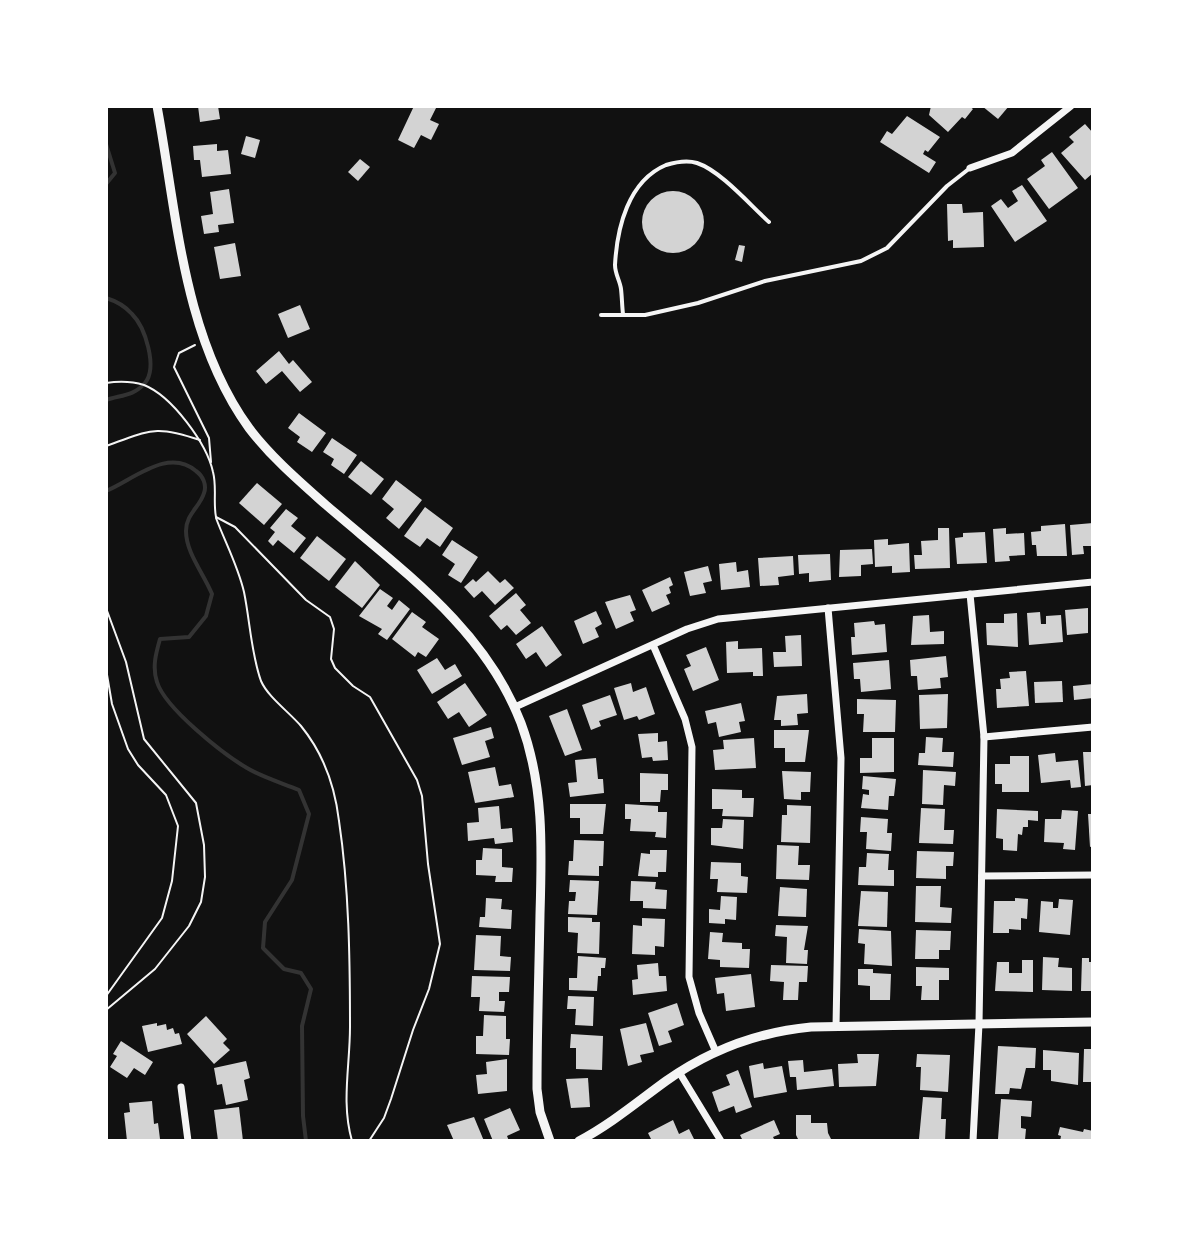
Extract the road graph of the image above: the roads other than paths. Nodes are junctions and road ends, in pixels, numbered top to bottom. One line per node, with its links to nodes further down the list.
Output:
1 (157, 106): 11 (street)
2 (1071, 106): 3 (street)
3 (970, 168): 5 (lane)
4 (769, 222): 5 (lane)
5 (623, 314): 6 (lane)
6 (601, 315)
7 (1093, 582): 8 (street)
8 (970, 594): 9 (street); 13 (street)
9 (828, 608): 10 (street); 18 (street)
10 (653, 645): 11 (street); 19 (street)
11 (515, 707): 23 (street)
12 (1093, 727): 13 (street)
13 (984, 737): 15 (street)
14 (1093, 875): 15 (street)
15 (982, 876): 17 (street)
16 (1093, 1022): 17 (street)
17 (979, 1024): 18 (street); 26 (street)
18 (836, 1027): 19 (street)
19 (716, 1052): 20 (street)
20 (679, 1072): 24 (street); 25 (street)
21 (181, 1087): 22 (street)
22 (188, 1141)
23 (550, 1141)
24 (579, 1141)
25 (721, 1141)
26 (973, 1141)

